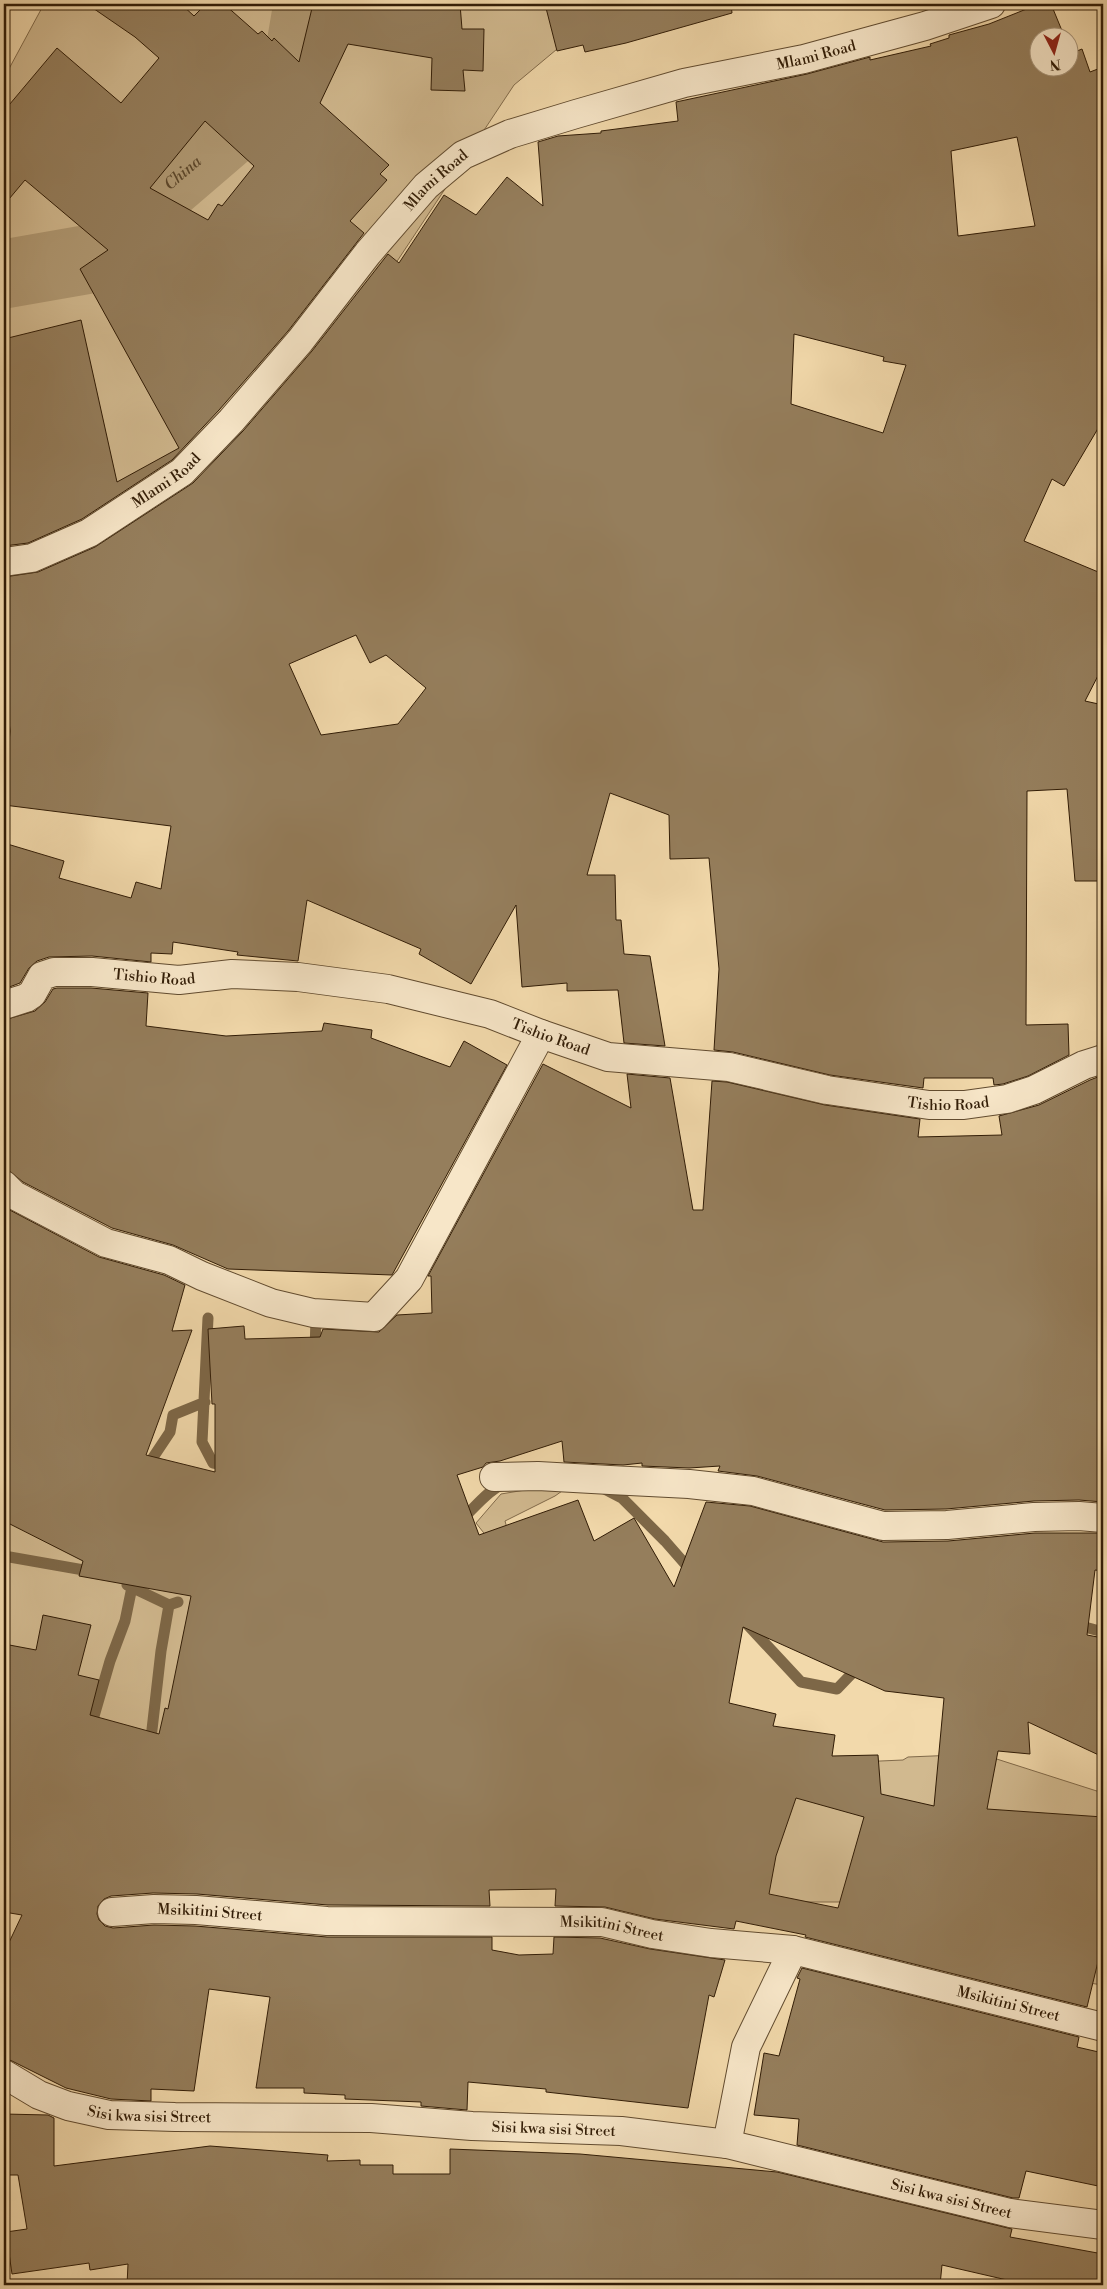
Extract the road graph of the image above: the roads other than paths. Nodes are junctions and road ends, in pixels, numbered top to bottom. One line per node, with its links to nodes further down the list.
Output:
1 (991, 4): 2 (street, Mlami Road)
2 (4, 562)
3 (4, 1005): 4 (street, Tishio Road)
4 (540, 1034): 5 (street, Tishio Road); 6 (street)
5 (1103, 1059)
6 (4, 1185)
7 (494, 1477): 8 (street)
8 (1103, 1518)
9 (112, 1912): 10 (street, Msikitini Street)
10 (792, 1950): 11 (street, Msikitini Street); 13 (street)
11 (1103, 2027)
12 (4, 2074): 13 (street, Sisi kwa sisi Street)
13 (727, 2144): 14 (street, Sisi kwa sisi Street)
14 (1103, 2225)

